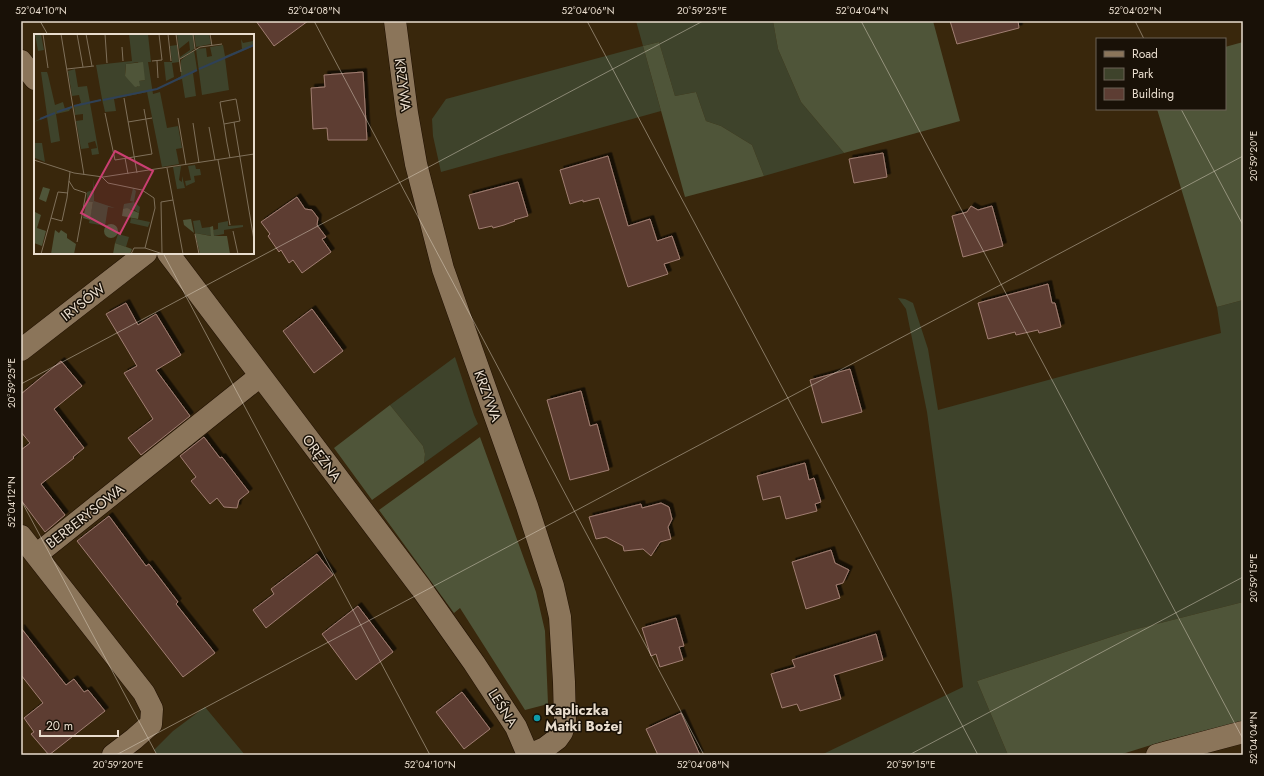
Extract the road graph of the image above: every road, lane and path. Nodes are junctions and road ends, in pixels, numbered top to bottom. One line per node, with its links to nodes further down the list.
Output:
1 (395, 21): 13 (street, KRZYWA)
2 (21, 61): 3 (street)
3 (34, 78)
4 (145, 254): 6 (street, IRYSÓW)
5 (169, 254): 7 (street, ORĘŻNA)
6 (21, 350)
7 (260, 376): 9 (street, BERBERYSOWA); 10 (street, ORĘŻNA)
8 (21, 536): 9 (street)
9 (36, 555): 12 (street, BERBERYSOWA)
10 (474, 663): 13 (street, LEŚNA)
11 (1243, 732): 14 (street)
12 (113, 755)
13 (529, 755)
14 (1157, 755)

